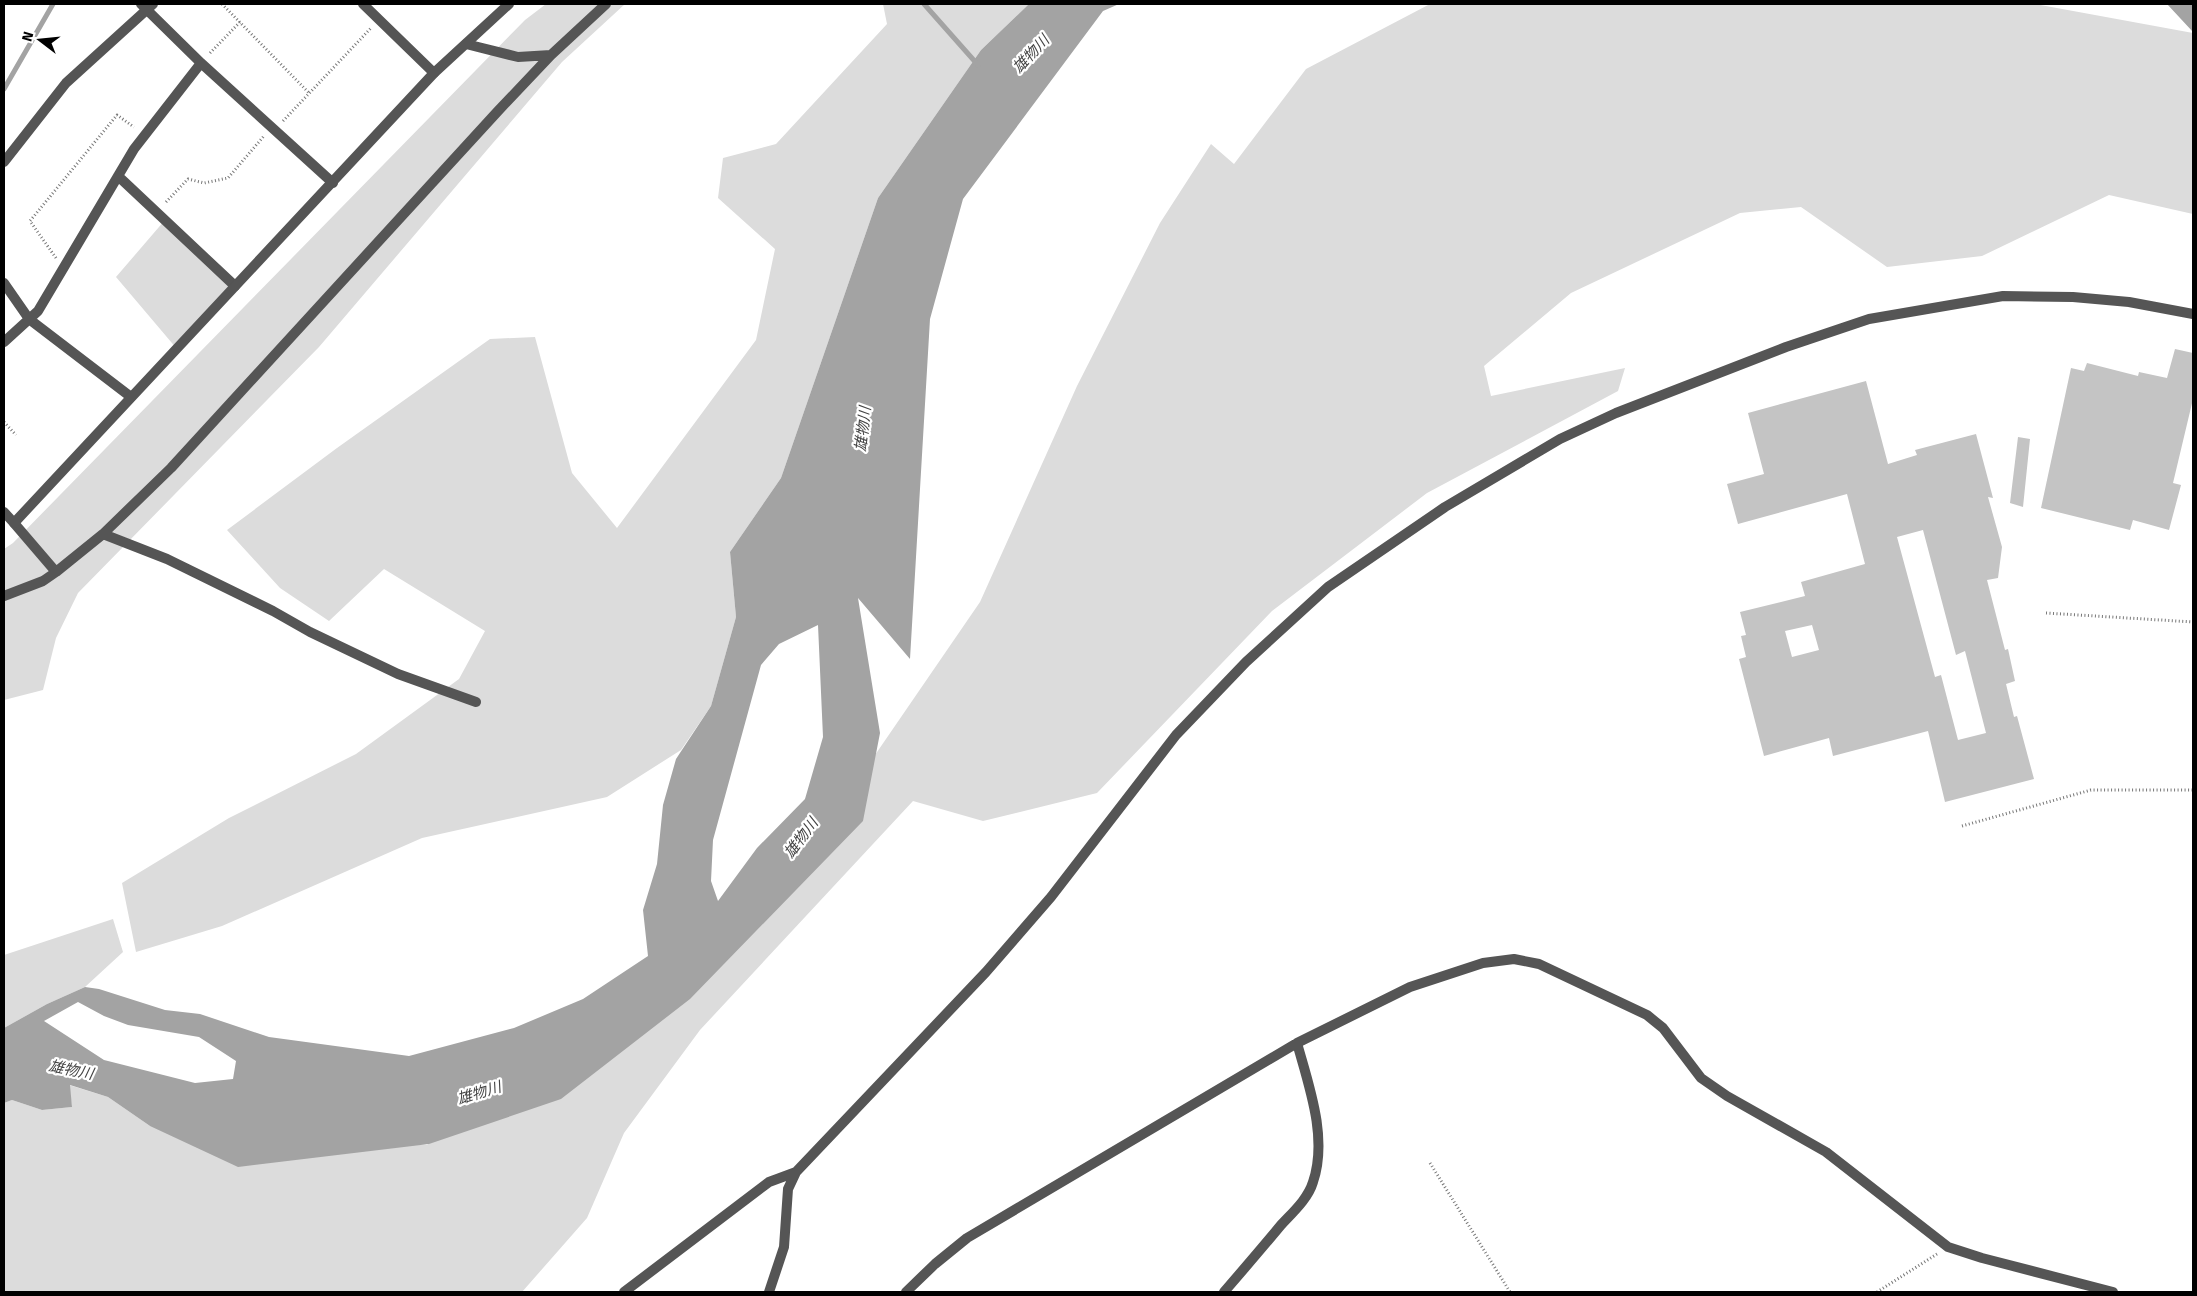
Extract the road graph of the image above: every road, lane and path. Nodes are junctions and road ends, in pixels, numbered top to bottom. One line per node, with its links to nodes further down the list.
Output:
1 (222, 4): 7 (path)
2 (363, 4): 6 (street)
3 (509, 4): 8 (street)
4 (606, 4): 9 (street)
5 (147, 6): 10 (street); 15 (street)
6 (378, 19): 11 (street); 12 (path)
7 (240, 22): 10 (path); 12 (path)
8 (466, 44): 9 (street); 11 (street)
9 (551, 55): 30 (street)
10 (201, 63): 13 (street); 14 (street)
11 (434, 74): 17 (street)
12 (309, 93): 13 (path)
13 (272, 127): 17 (street); 18 (path)
14 (145, 135): 16 (street); 19 (path)
15 (4, 162)
16 (118, 176): 18 (street); 19 (street)
17 (333, 183): 21 (street)
18 (156, 212): 21 (street)
19 (64, 268): 23 (street)
20 (4, 284): 23 (street)
21 (236, 286): 25 (street)
22 (2193, 314): 40 (street)
23 (29, 319): 24 (street); 25 (street)
24 (4, 342)
25 (131, 397): 29 (street)
26 (4, 422): 27 (path)
27 (16, 434)
28 (4, 512): 29 (street)
29 (14, 523): 31 (street)
30 (103, 534): 31 (street); 35 (street)
31 (56, 572): 32 (street)
32 (4, 596)
33 (2046, 613): 34 (path)
34 (2193, 622)
35 (476, 702)
36 (2193, 790): 37 (path)
37 (1962, 826)
38 (1297, 1043): 41 (street); 44 (street); 45 (street)
39 (1430, 1163): 46 (path)
40 (796, 1172): 42 (street); 43 (street)
41 (1948, 1246): 47 (path); 48 (street)
42 (624, 1292)
43 (769, 1292)
44 (906, 1292)
45 (1224, 1292)
46 (1510, 1292)
47 (1877, 1292)
48 (2113, 1292)

